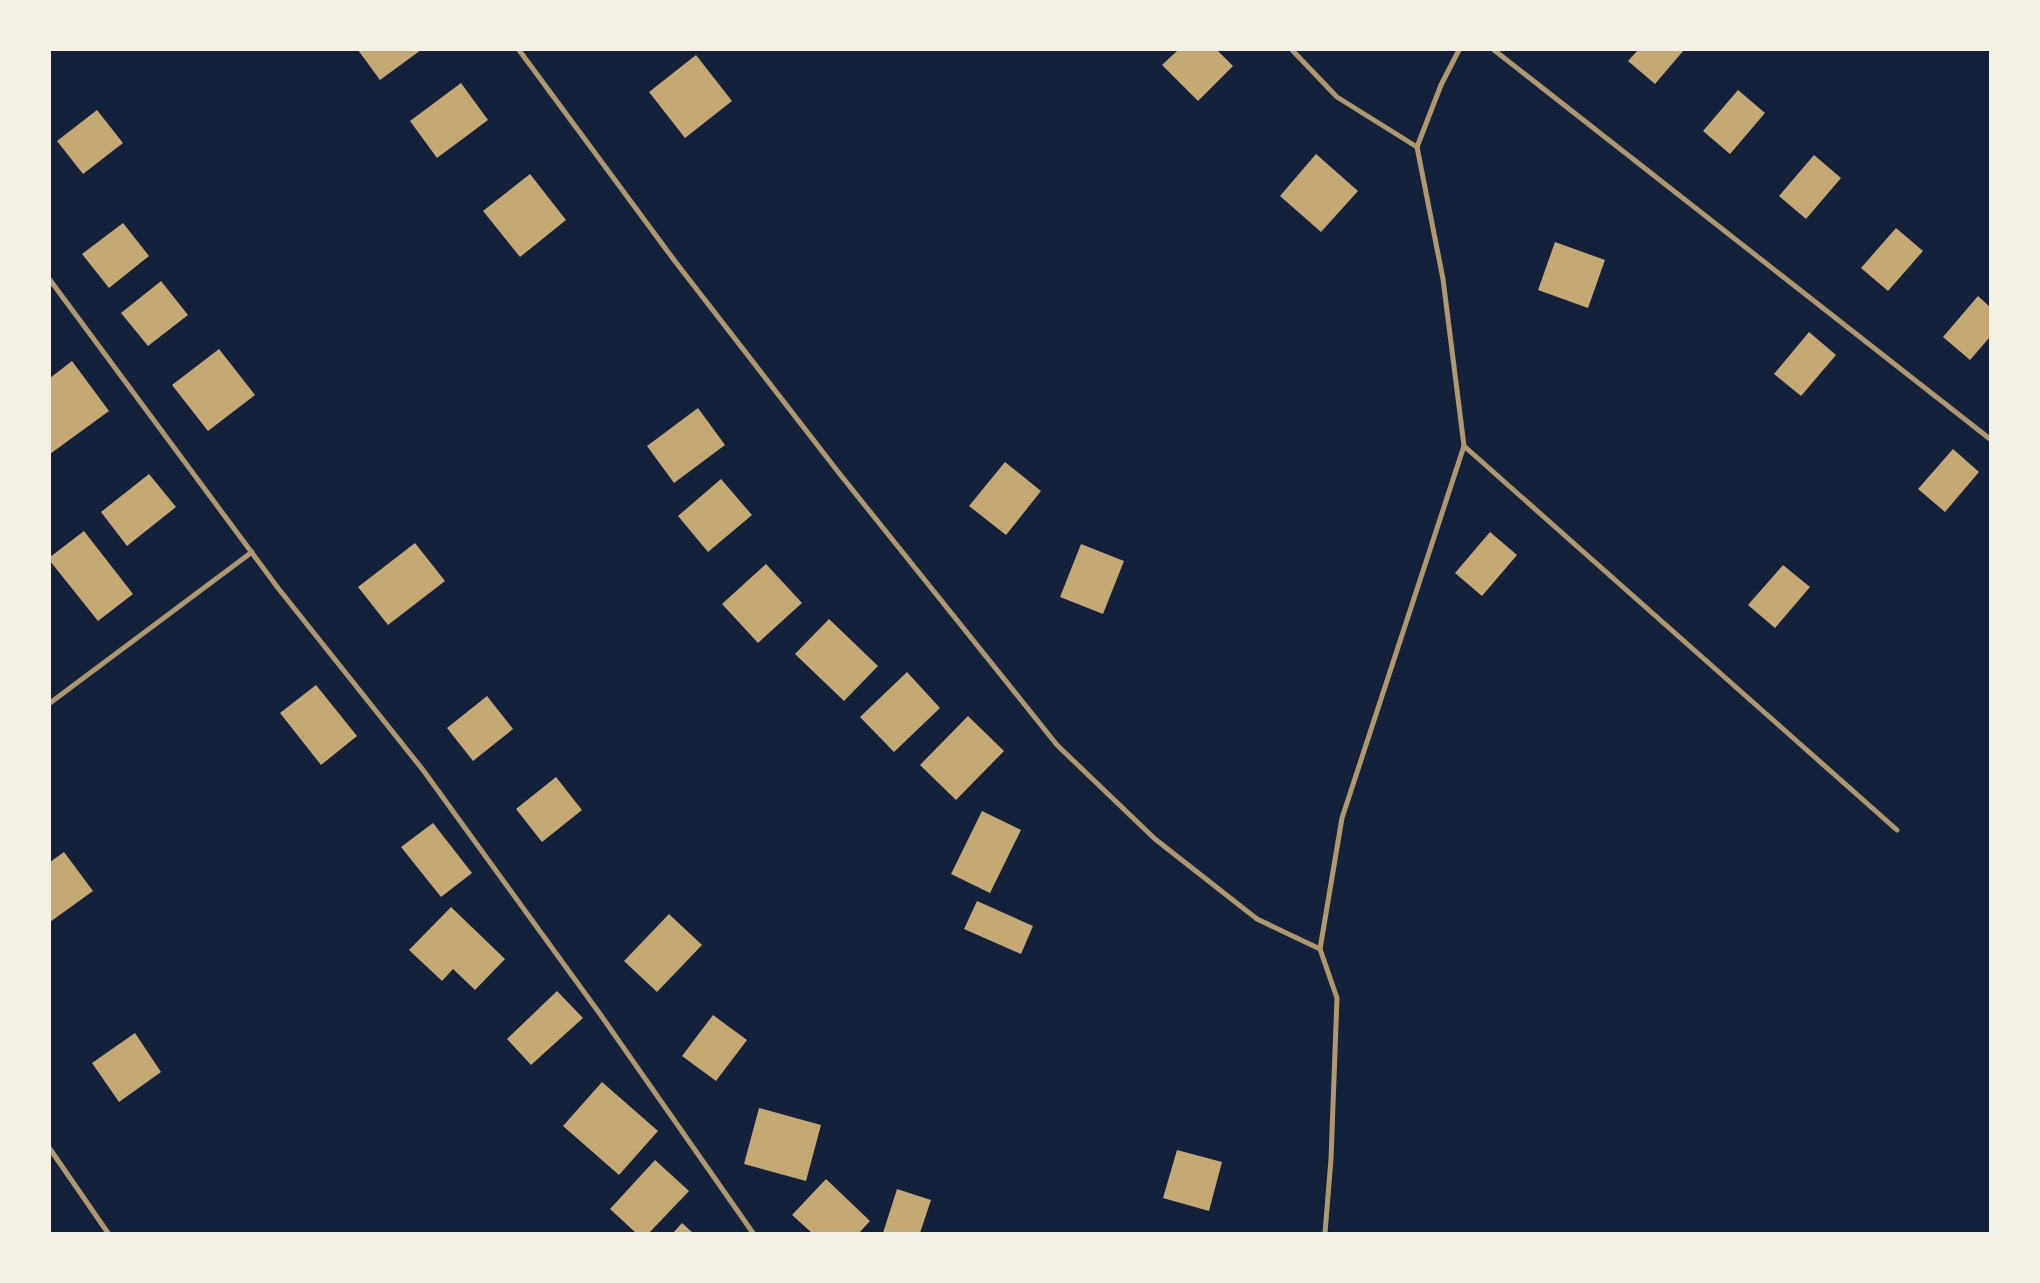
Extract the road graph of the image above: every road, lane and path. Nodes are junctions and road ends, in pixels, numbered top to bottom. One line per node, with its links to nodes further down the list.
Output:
1 (519, 50): 12 (street)
2 (1292, 50): 5 (street)
3 (1459, 50): 5 (street)
4 (1494, 50): 7 (street)
5 (1417, 148): 8 (street)
6 (50, 280): 9 (street)
7 (1990, 439)
8 (1464, 446): 11 (street); 12 (street)
9 (252, 552): 10 (street); 15 (street)
10 (50, 703)
11 (1897, 830)
12 (1320, 949): 16 (street)
13 (50, 1149): 14 (street)
14 (108, 1233)
15 (753, 1233)
16 (1325, 1233)

